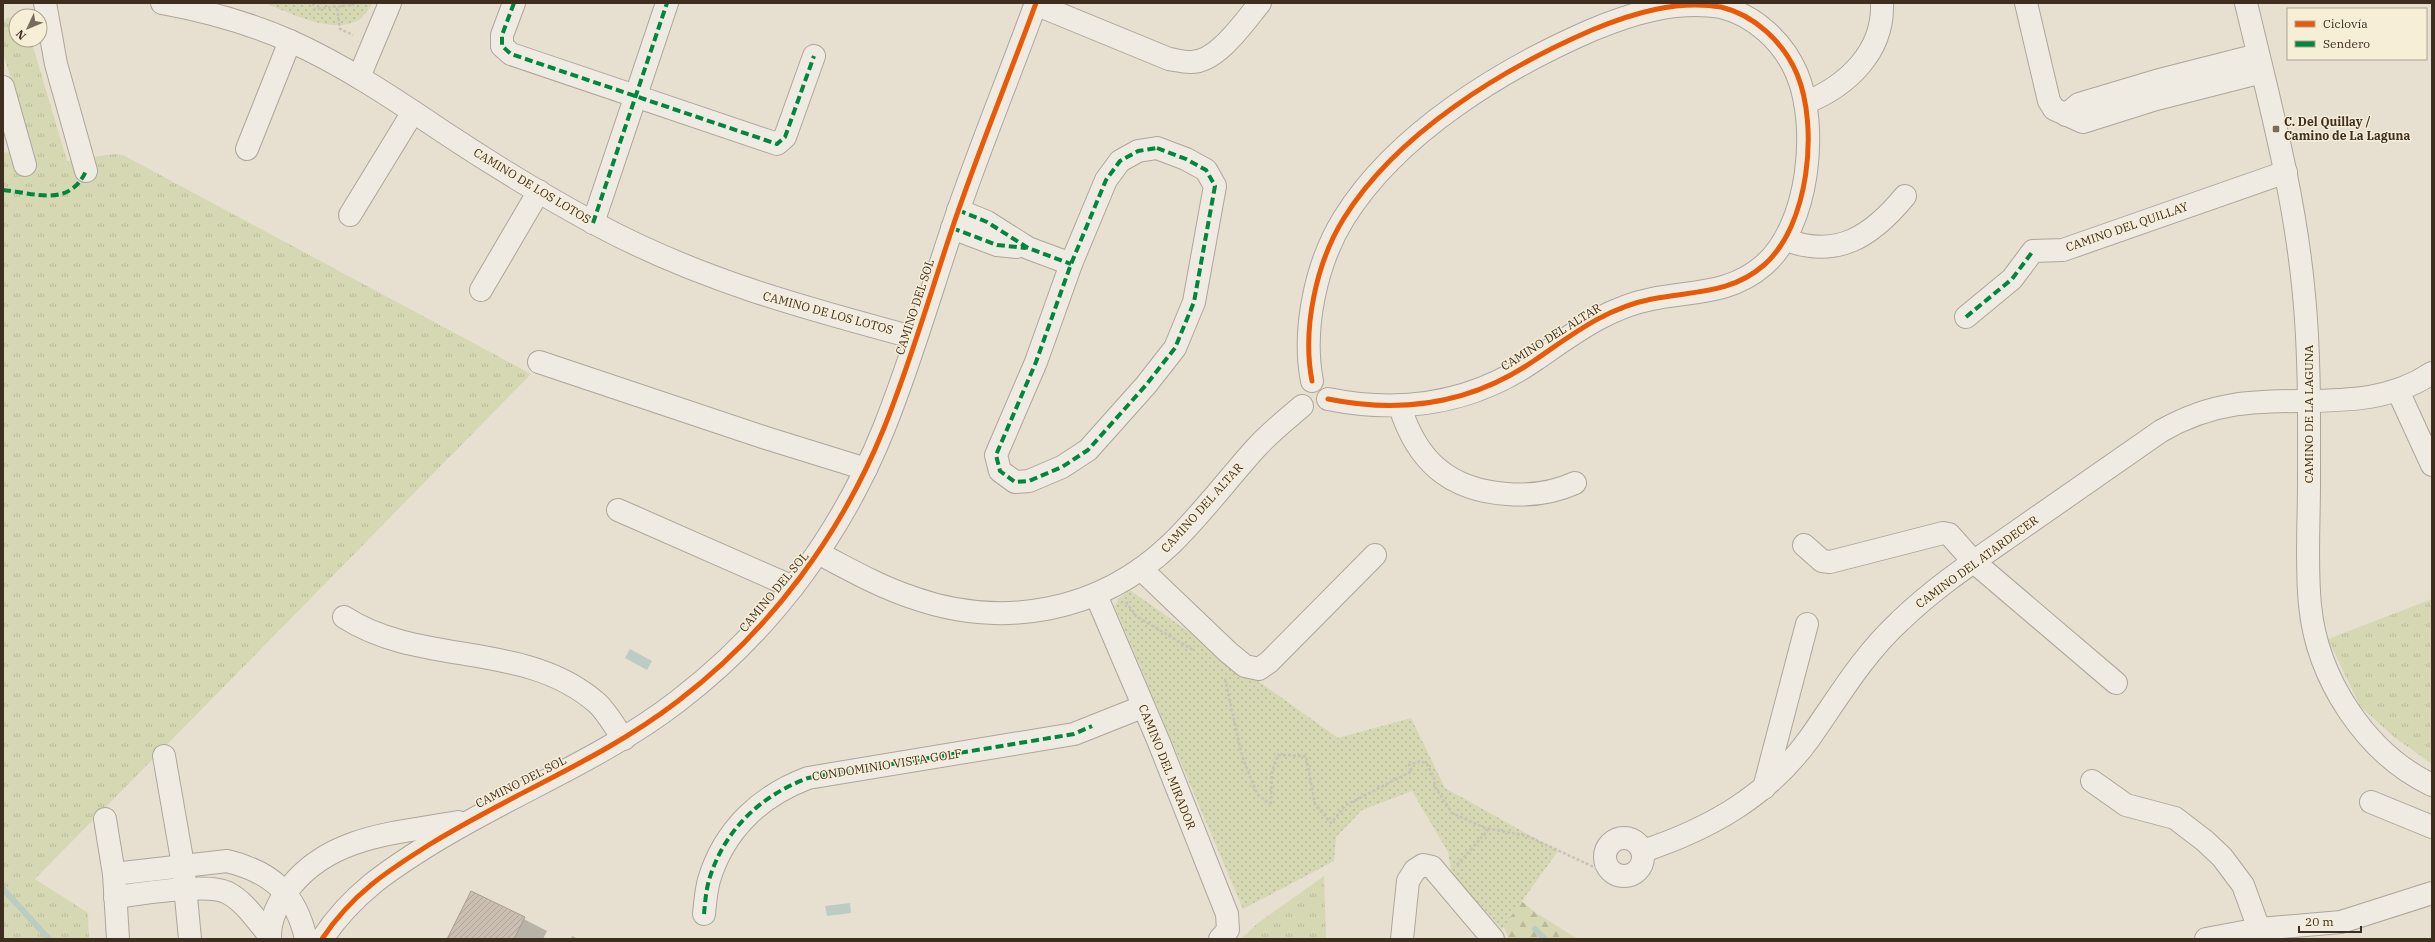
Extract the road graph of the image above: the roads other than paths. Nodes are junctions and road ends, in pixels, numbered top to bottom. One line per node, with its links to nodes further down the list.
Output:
1 (45, 3): 22 (street)
2 (162, 3): 12 (street, CAMINO DE LOS LOTOS)
3 (390, 3): 15 (street)
4 (514, 3): 17 (street)
5 (667, 3): 17 (street)
6 (1260, 3): 10 (street)
7 (1882, 3): 18 (street)
8 (2026, 3): 14 (street)
9 (2246, 3): 14 (street, CAMINO DE LA LAGUNA)
10 (1035, 4): 27 (street, CAMINO DEL SOL)
11 (1736, 7): 18 (street, CAMINO DEL ALTAR); 36 (street, CAMINO DEL ALTAR)
12 (290, 41): 15 (street, CAMINO DE LOS LOTOS); 20 (street)
13 (814, 56): 17 (street)
14 (2260, 64): 23 (street, CAMINO DE LA LAGUNA)
15 (359, 77): 19 (street, CAMINO DE LOS LOTOS)
16 (3, 87): 21 (street)
17 (636, 95): 28 (street)
18 (1805, 103): 29 (street, CAMINO DEL ALTAR)
19 (413, 112): 24 (street, CAMINO DE LOS LOTOS); 26 (street)
20 (247, 149)
21 (25, 165)
22 (86, 171)
23 (2286, 172): 32 (street, CAMINO DEL QUILLAY); 39 (street, CAMINO DE LA LAGUNA)
24 (539, 191): 28 (street, CAMINO DE LOS LOTOS); 31 (street)
25 (1905, 196): 29 (street)
26 (350, 215)
27 (955, 219): 30 (street); 33 (street, CAMINO DEL SOL)
28 (593, 223): 33 (street, CAMINO DE LOS LOTOS)
29 (1786, 240): 41 (street, CAMINO DEL ALTAR)
30 (1071, 264): 30 (street)
31 (481, 290)
32 (1966, 317)
33 (916, 338): 43 (street, CAMINO DEL SOL)
34 (539, 362): 43 (street)
35 (2432, 373): 37 (street, CAMINO DEL ATARDECER)
36 (1312, 381): 38 (street); 40 (street)
37 (2398, 391): 39 (street, CAMINO DEL ATARDECER); 42 (street)
38 (1328, 399): 40 (street); 41 (street, CAMINO DEL ALTAR)
39 (2309, 401): 49 (street, CAMINO DEL ATARDECER); 60 (street, CAMINO DE LA LAGUNA)
40 (1302, 406): 50 (street, CAMINO DEL ALTAR)
41 (1400, 407): 44 (street)
42 (2432, 465)
43 (866, 469): 47 (street, CAMINO DEL SOL)
44 (1575, 483)
45 (618, 510): 51 (street)
46 (1804, 545): 49 (street)
47 (818, 553): 51 (street, CAMINO DEL SOL); 52 (street, CAMINO DEL ALTAR)
48 (1375, 555): 50 (street)
49 (1974, 562): 55 (street); 61 (street, CAMINO DEL ATARDECER)
50 (1141, 569): 52 (street, CAMINO DEL ALTAR)
51 (793, 587): 57 (street, CAMINO DEL SOL)
52 (1102, 592): 56 (street, CAMINO DEL MIRADOR)
53 (344, 617): 57 (street)
54 (1807, 624): 61 (street)
55 (2116, 683)
56 (1142, 707): 73 (street, CONDOMINIO VISTA GOLF); 80 (street, CAMINO DEL MIRADOR)
57 (624, 739): 64 (street, CAMINO DEL SOL)
58 (164, 756): 67 (street)
59 (2092, 781): 74 (street)
60 (2432, 785)
61 (1764, 788): 66 (street, CAMINO DEL ATARDECER)
62 (2371, 802): 65 (street)
63 (105, 819): 68 (street)
64 (469, 820): 70 (street, CAMINO DEL SOL); 79 (street, CAMINO DEL SOL)
65 (2432, 827)
66 (1606, 864)
67 (183, 865): 68 (street); 69 (street); 70 (street)
68 (114, 874): 72 (street)
69 (186, 889): 72 (street); 75 (street); 77 (street)
70 (286, 892): 75 (street, CAMINO DEL SOL); 78 (street)
71 (2432, 893): 74 (street)
72 (115, 897): 76 (street)
73 (704, 914)
74 (2260, 929): 83 (street)
75 (270, 937)
76 (118, 939)
77 (190, 939)
78 (306, 939)
79 (322, 939)
80 (1220, 939)
81 (1402, 939): 82 (street)
82 (1493, 939)
83 (2206, 939)

